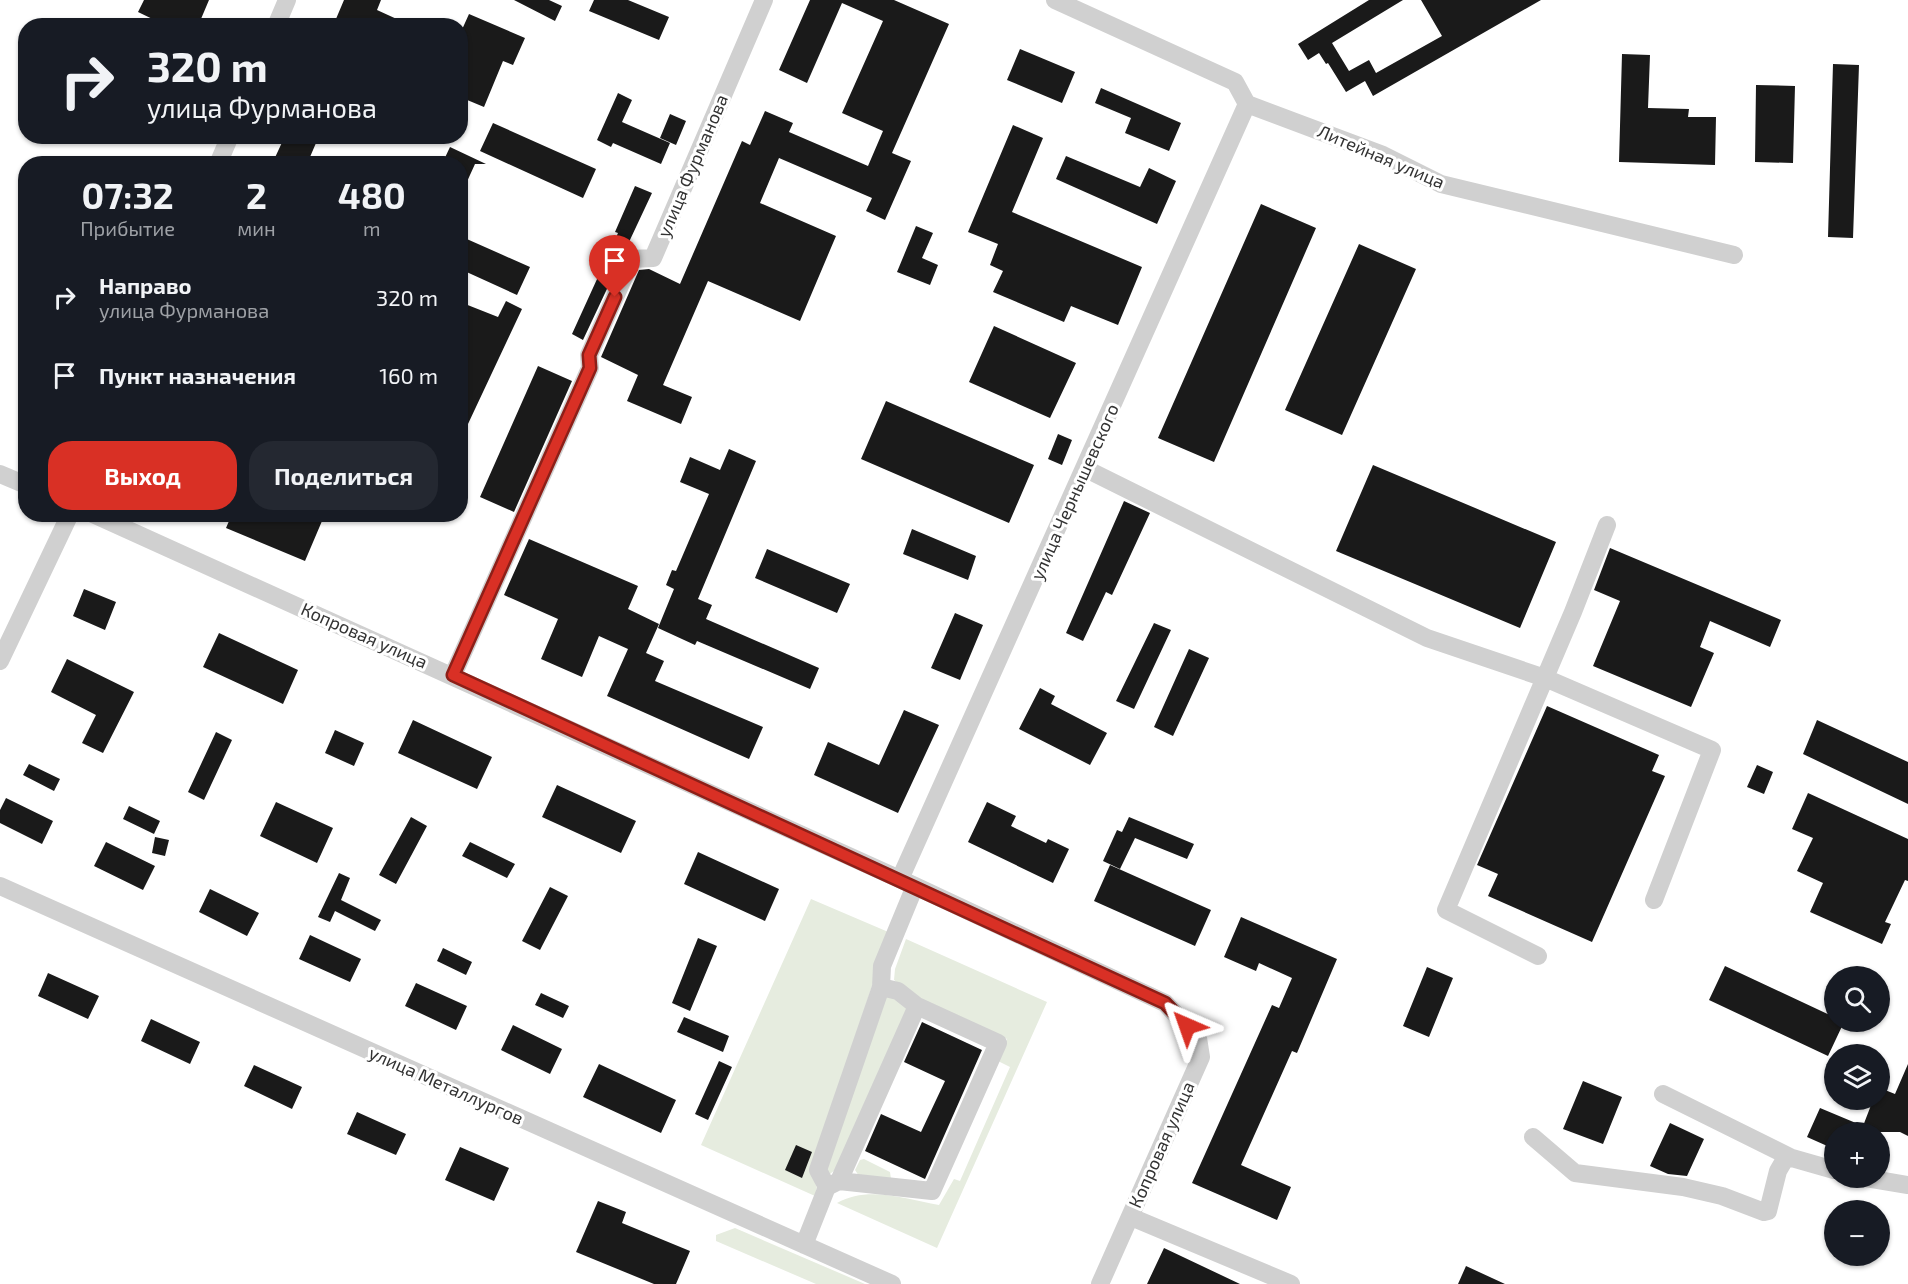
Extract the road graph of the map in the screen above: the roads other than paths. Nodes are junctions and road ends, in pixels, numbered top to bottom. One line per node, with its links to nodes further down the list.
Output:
1 (287, 0): 4 (street)
2 (764, 0): 14 (street, улица Фурманова)
3 (1055, 0): 5 (street)
4 (279, 18)
5 (1247, 104): 6 (street, Литейная улица); 7 (street, улица Чернышевского)
6 (1734, 255)
7 (1086, 469): 15 (street); 16 (street, улица Чернышевского)
8 (0, 474): 9 (street)
9 (18, 482)
10 (66, 522): 13 (street)
11 (111, 522): 14 (street, Копровая улица)
12 (1606, 525): 15 (street)
13 (0, 661)
14 (453, 675): 16 (street, Копровая улица)
15 (1545, 678): 18 (street); 19 (street)
16 (908, 882): 20 (street, улица Чернышевского); 29 (street, Копровая улица)
17 (0, 886): 30 (street, улица Металлургов)
18 (1654, 900)
19 (1538, 956)
20 (881, 987): 21 (street); 27 (street, улица Чернышевского)
21 (917, 1006): 27 (street); 27 (street)
22 (1663, 1094): 24 (street)
23 (1533, 1137): 24 (street)
24 (1792, 1158): 25 (street)
25 (1824, 1167)
26 (1890, 1182): 28 (street)
27 (833, 1184): 30 (street)
28 (1908, 1185)
29 (1131, 1216): 32 (street, Копровая улица); 33 (street)
30 (804, 1245): 31 (street, улица Металлургов)
31 (892, 1284)
32 (1100, 1284)
33 (1291, 1284)

